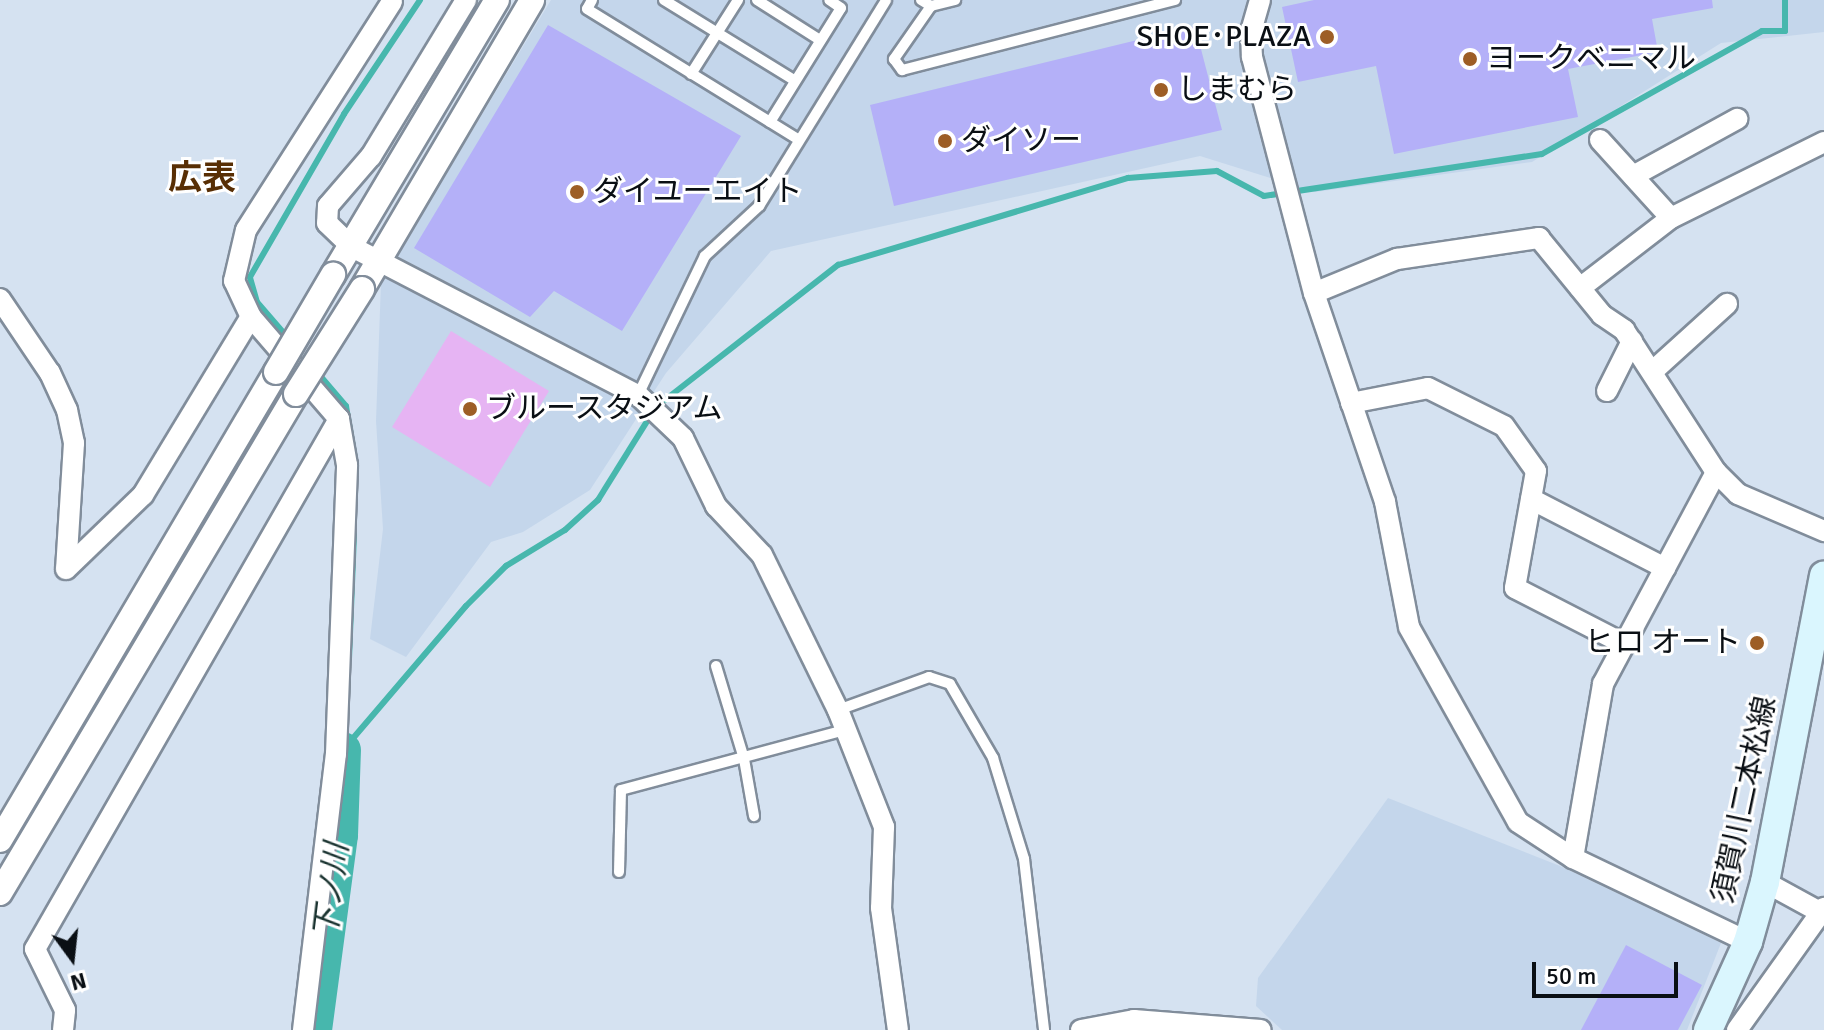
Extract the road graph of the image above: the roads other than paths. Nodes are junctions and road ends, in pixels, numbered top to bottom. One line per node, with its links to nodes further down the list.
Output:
1 (466, 0): 27 (street)
2 (497, 0): 27 (street)
3 (532, 0): 28 (street)
4 (592, 0): 18 (lane)
5 (664, 0): 16 (lane)
6 (738, 0): 16 (lane)
7 (757, 0): 17 (lane)
8 (829, 0): 17 (lane)
9 (886, 0): 22 (lane)
10 (921, 0): 15 (lane)
11 (955, 0): 15 (lane)
12 (1175, 0): 15 (lane)
13 (1260, 0): 30 (street)
14 (392, 2): 33 (street)
15 (931, 6)
16 (717, 33): 18 (lane); 19 (lane)
17 (820, 40): 19 (lane)
18 (691, 74): 21 (lane)
19 (794, 80): 21 (lane)
20 (1737, 119): 25 (street)
21 (770, 122): 22 (lane)
22 (799, 140): 37 (lane)
23 (1600, 140): 25 (street)
24 (1824, 142): 26 (street)
25 (1633, 176): 26 (street)
26 (1671, 218): 29 (street)
27 (352, 247): 28 (street); 51 (street, bridge)
28 (379, 262): 37 (street); 55 (street, bridge)
29 (1580, 288): 30 (street); 34 (street)
30 (1314, 293): 38 (street)
31 (0, 299): 33 (street)
32 (1727, 304): 35 (street)
33 (251, 317): 39 (street)
34 (1632, 341): 35 (street); 36 (street)
35 (1653, 371): 40 (street)
36 (1607, 391)
37 (638, 395): 47 (street)
38 (1351, 403): 41 (street); 52 (street)
39 (339, 419): 58 (street); 59 (street)
40 (1716, 472): 42 (street); 43 (street)
41 (1531, 499): 43 (street); 45 (street)
42 (1824, 531)
43 (1665, 568): 45 (street)
44 (1824, 576): 54 (main road, 須賀川二本松線)
45 (1624, 644): 52 (street)
46 (716, 666): 49 (lane)
47 (838, 710): 48 (street); 61 (lane)
48 (845, 730): 49 (lane); 60 (street)
49 (744, 759): 50 (lane); 53 (lane)
50 (754, 816)
51 (0, 840)
52 (1573, 858): 57 (street)
53 (619, 872)
54 (1765, 882): 56 (street); 57 (main road, 須賀川二本松線)
55 (0, 893)
56 (1822, 910): 65 (street)
57 (1748, 942): 64 (main road, 須賀川二本松線)
58 (63, 1030)
59 (303, 1030)
60 (898, 1030)
61 (1044, 1030)
62 (1081, 1030): 63 (street)
63 (1261, 1030)
64 (1708, 1030)
65 (1737, 1030)

